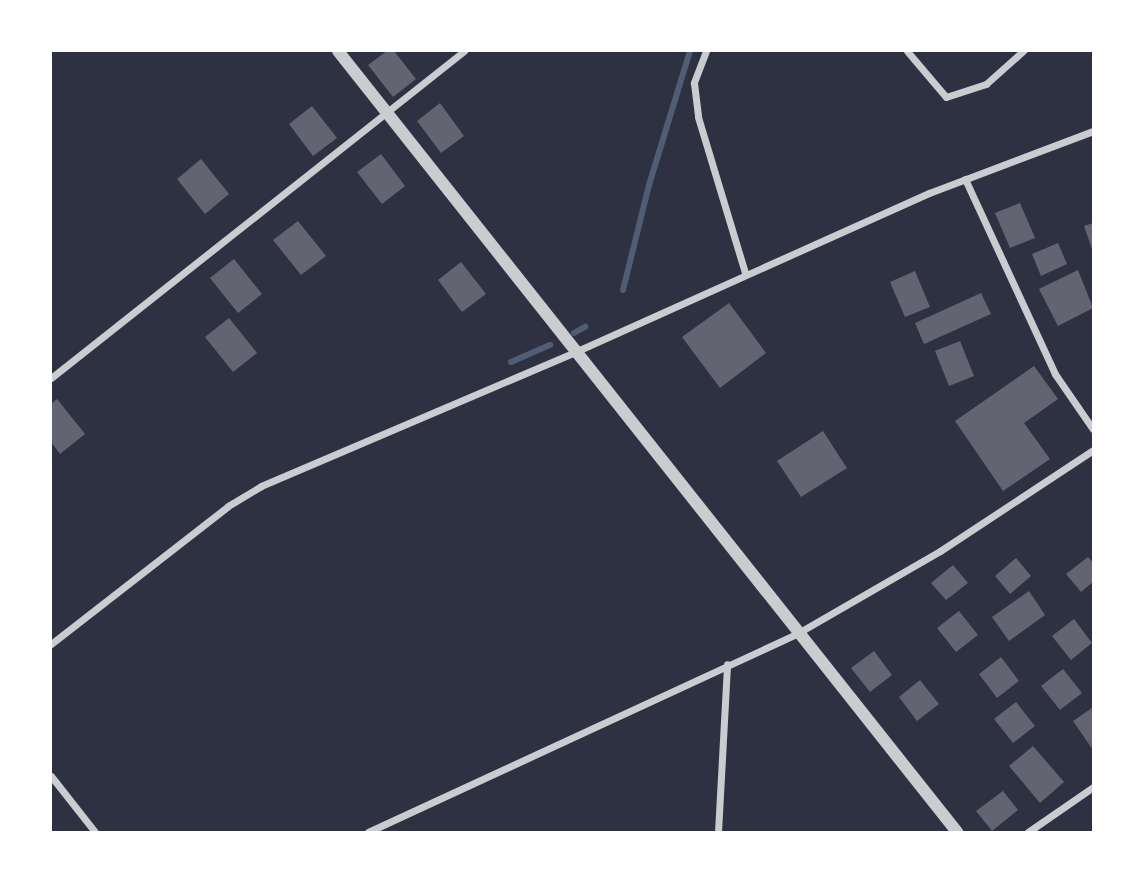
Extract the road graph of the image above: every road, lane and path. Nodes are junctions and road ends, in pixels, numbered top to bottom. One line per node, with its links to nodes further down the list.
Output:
1 (338, 51): 6 (street)
2 (464, 51): 6 (street)
3 (706, 51): 9 (street)
4 (907, 51): 5 (street)
5 (1023, 51)
6 (386, 111): 10 (street); 11 (street)
7 (1093, 131): 8 (street)
8 (965, 179): 9 (street); 12 (street)
9 (745, 273): 10 (street)
10 (575, 352): 14 (street); 15 (street)
11 (51, 378)
12 (1093, 429)
13 (1093, 450): 14 (street)
14 (798, 634): 16 (street); 22 (street)
15 (51, 644)
16 (727, 664): 20 (street); 21 (street)
17 (51, 776): 19 (street)
18 (1093, 787): 23 (street)
19 (95, 832)
20 (368, 832)
21 (718, 832)
22 (957, 832)
23 (1028, 832)

